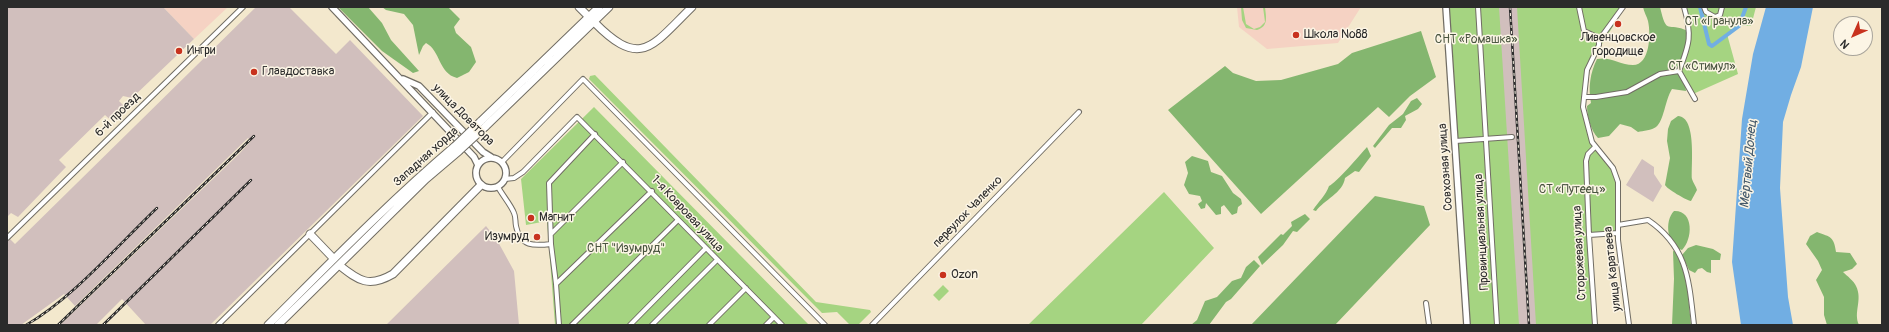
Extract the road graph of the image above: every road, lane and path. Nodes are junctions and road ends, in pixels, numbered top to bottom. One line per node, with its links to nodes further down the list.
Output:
1 (243, 7): 41 (street, 6-й проезд)
2 (332, 7): 17 (street, улица Доватора)
3 (579, 7): 14 (highway)
4 (599, 7): 14 (highway, Западная хорда)
5 (609, 7): 14 (highway, Западная хорда)
6 (692, 7): 14 (highway)
7 (1446, 7): 25 (street, Совхозная улица)
8 (1478, 7): 24 (street, Провинциальная улица)
9 (1579, 7): 15 (street)
10 (1623, 7): 15 (street)
11 (1684, 7): 16 (street)
12 (1704, 7): 13 (street)
13 (1722, 7)
14 (592, 19): 45 (highway, Западная хорда, bridge)
15 (1599, 40): 18 (street)
16 (1679, 71): 18 (street); 19 (street)
17 (399, 78): 20 (street, улица Доватора); 27 (street, улица Доватора)
18 (1584, 97): 26 (street)
19 (1695, 99)
20 (433, 112): 30 (street, улица Доватора); 38 (street)
21 (1079, 112): 61 (street, переулок Чаленко)
22 (595, 134): 29 (street, 1-я Ковровая улица); 31 (street, 1-я Ковровая улица); 39 (street)
23 (1512, 137): 24 (street)
24 (1487, 138): 25 (street); 64 (street, Провинциальная улица)
25 (1455, 141): 63 (street, Совхозная улица)
26 (1595, 147): 36 (street, улица Каратаева); 40 (street, Сторожевая улица)
27 (491, 157): 28 (street); 30 (street)
28 (502, 162): 31 (street); 60 (street)
29 (623, 162): 34 (street, 1-я Ковровая улица); 39 (street)
30 (478, 165): 32 (street)
31 (505, 179): 33 (street)
32 (481, 185): 33 (street); 45 (highway)
33 (498, 187): 42 (street)
34 (652, 191): 35 (street, 1-я Ковровая улица); 46 (street)
35 (678, 220): 43 (street, 1-я Ковровая улица); 54 (street)
36 (1618, 225): 37 (street, улица Каратаева); 67 (street)
37 (1618, 233): 40 (street); 66 (street, улица Каратаева)
38 (310, 234): 45 (highway); 50 (street)
39 (551, 234): 42 (street)
40 (1589, 235): 65 (street, Сторожевая улица)
41 (7, 238)
42 (551, 244): 46 (street)
43 (706, 248): 44 (street, 1-я Ковровая улица); 55 (street)
44 (717, 260): 47 (street, 1-я Ковровая улица); 56 (street)
45 (336, 262): 51 (highway, Западная хорда); 52 (highway, Западная хорда)
46 (556, 284): 53 (street)
47 (746, 288): 49 (street, 1-я Ковровая улица); 57 (street)
48 (1426, 303): 62 (street)
49 (774, 317): 58 (street); 59 (street, 1-я Ковровая улица)
50 (218, 325)
51 (268, 325)
52 (278, 325)
53 (559, 325)
54 (572, 325)
55 (630, 325)
56 (652, 325)
57 (709, 325)
58 (766, 325)
59 (782, 325)
60 (825, 325)
61 (872, 325)
62 (1429, 325)
63 (1467, 325)
64 (1497, 325)
65 (1595, 325)
66 (1629, 325)
67 (1694, 325)

